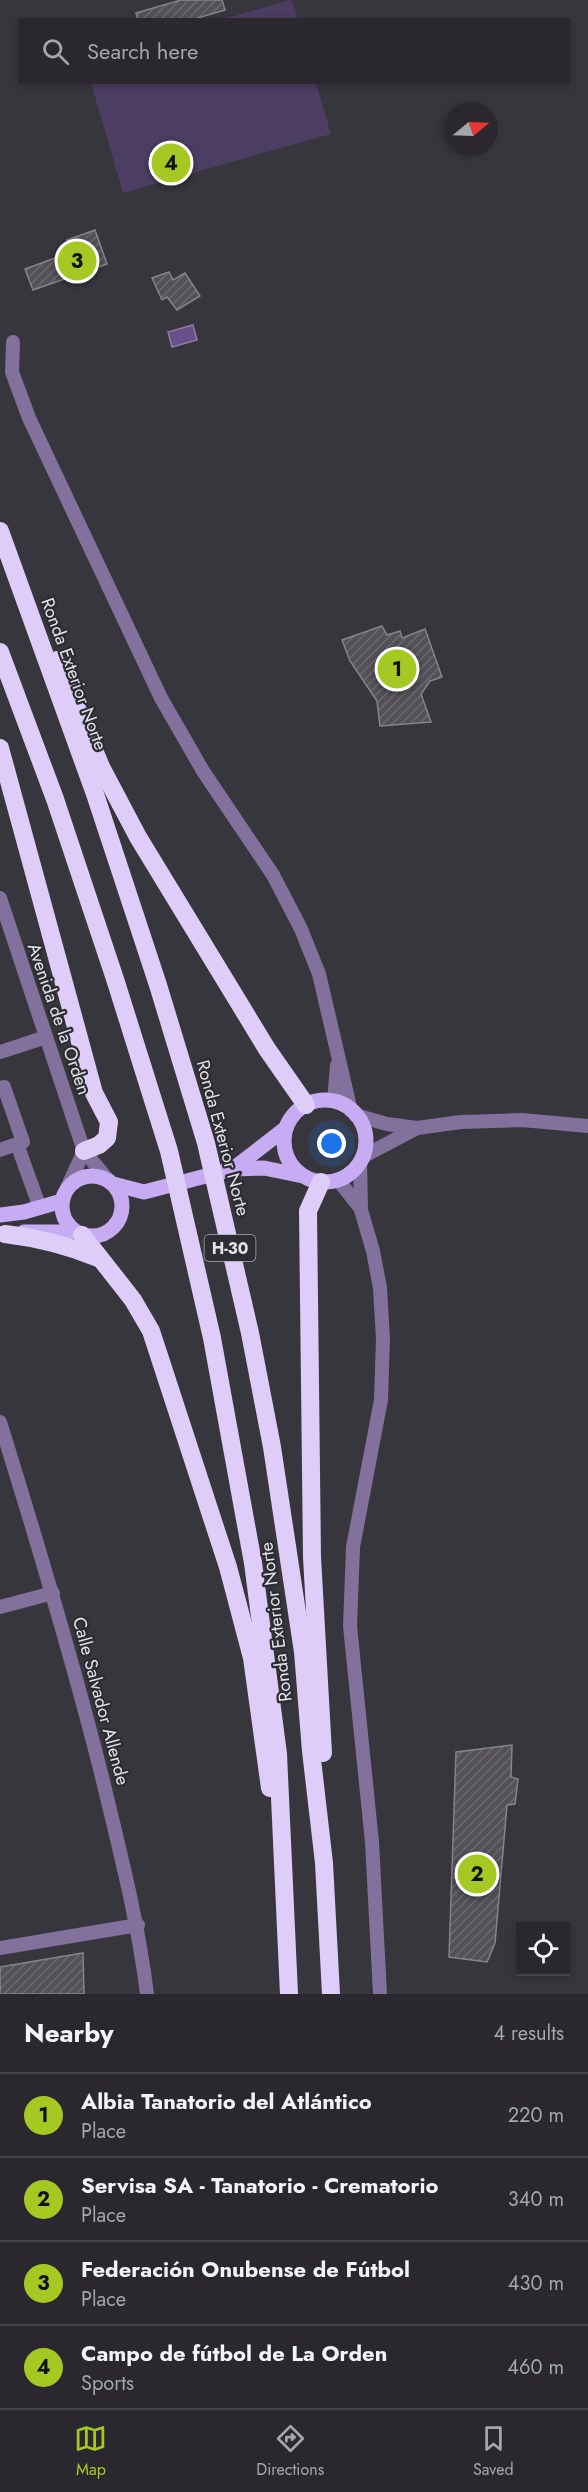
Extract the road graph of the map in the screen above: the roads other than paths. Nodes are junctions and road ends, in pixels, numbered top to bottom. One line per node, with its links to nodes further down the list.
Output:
1 (13, 342): 9 (street)
2 (0, 531): 3 (highway, Ronda Exterior Norte / H-30)
3 (8, 552): 12 (highway); 38 (highway, Ronda Exterior Norte / H-30)
4 (0, 652): 37 (highway, Ronda Exterior Norte / H-30)
5 (0, 748): 19 (highway)
6 (0, 898): 7 (street, Avenida de la Orden)
7 (46, 1037): 8 (street); 19 (street, Avenida de la Orden)
8 (0, 1052)
9 (337, 1054): 11 (street); 13 (street)
10 (0, 1088): 17 (street)
11 (334, 1101): 12 (main road); 13 (main road)
12 (306, 1105): 15 (main road)
13 (353, 1113): 16 (street); 20 (main road)
14 (588, 1126): 16 (street)
15 (286, 1128): 21 (main road); 22 (main road)
16 (417, 1128): 20 (street)
17 (17, 1144): 18 (street); 27 (street)
18 (0, 1150)
19 (84, 1151): 24 (street, Avenida de la Orden); 26 (street)
20 (361, 1159): 23 (main road); 28 (street)
21 (233, 1169): 22 (main road); 25 (main road)
22 (303, 1176): 23 (main road)
23 (330, 1181): 28 (street); 38 (highway)
24 (111, 1183): 25 (main road); 26 (main road); 29 (main road)
25 (151, 1190): 29 (main road)
26 (64, 1195): 27 (main road); 31 (main road)
27 (40, 1208): 30 (main road)
28 (361, 1210): 44 (street)
29 (122, 1212): 31 (main road)
30 (0, 1215)
31 (79, 1233): 32 (main road); 33 (highway)
32 (2, 1234): 33 (highway)
33 (100, 1259): 37 (highway)
34 (0, 1422): 35 (street, Calle Salvador Allende)
35 (53, 1593): 36 (street); 39 (street, Calle Salvador Allende)
36 (0, 1607)
37 (283, 1863): 42 (highway, Ronda Exterior Norte / H-30)
38 (324, 1863): 43 (highway, Ronda Exterior Norte / H-30)
39 (138, 1925): 40 (street); 41 (street, Calle Salvador Allende)
40 (0, 1948)
41 (147, 1994)
42 (290, 1994)
43 (331, 1994)
44 (380, 1994)

